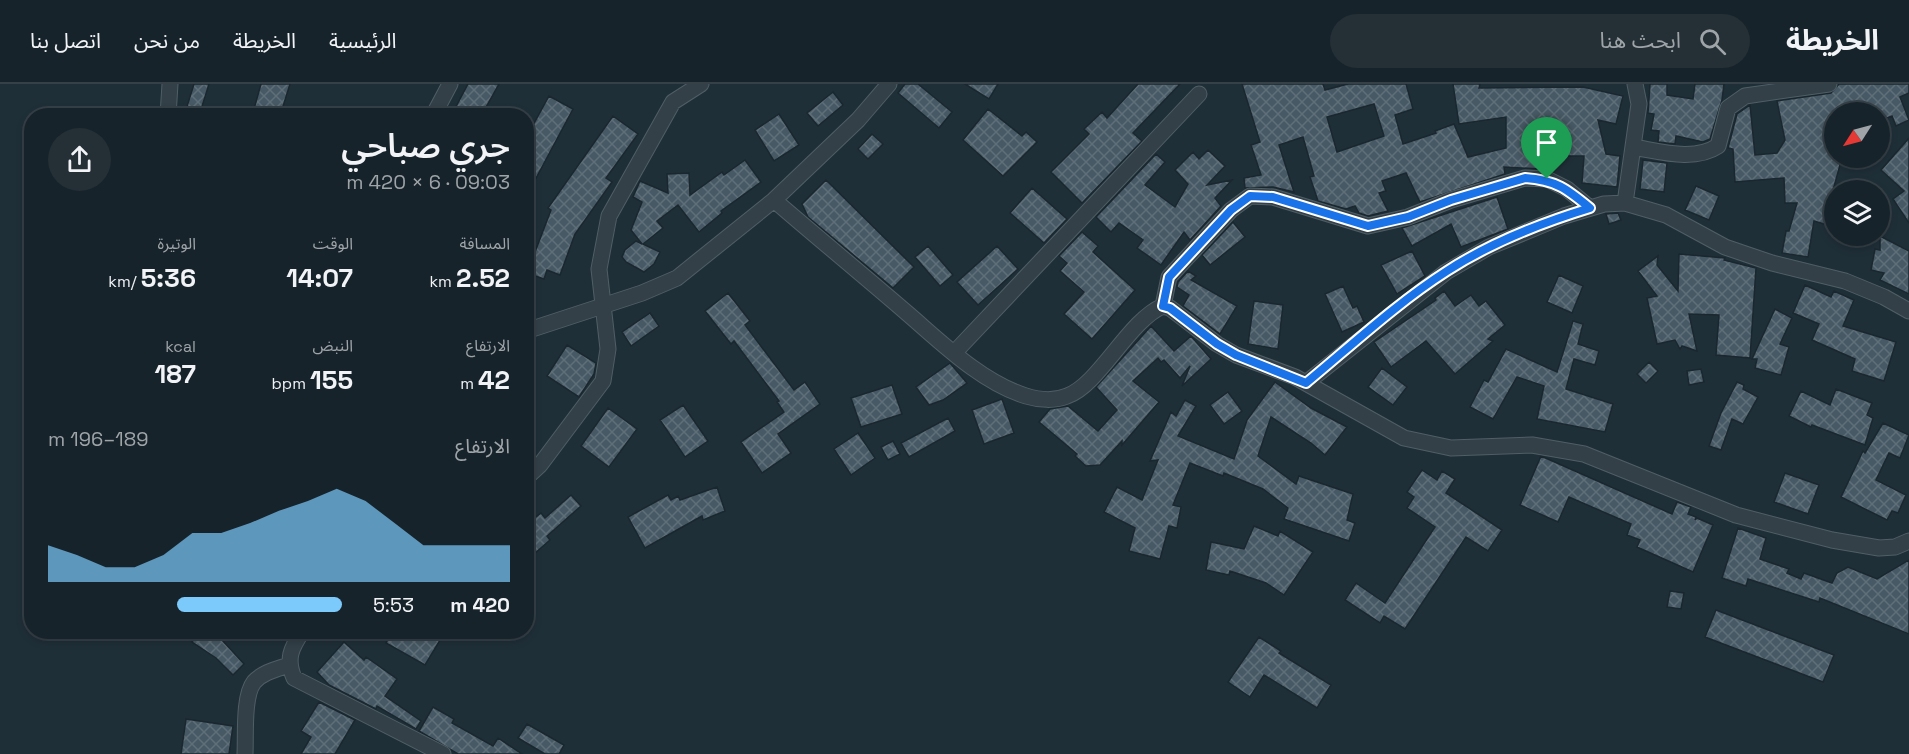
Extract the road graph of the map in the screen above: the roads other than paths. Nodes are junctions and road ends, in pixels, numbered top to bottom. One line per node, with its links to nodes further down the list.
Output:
1 (170, 84): 8 (street)
2 (450, 84): 9 (street)
3 (701, 84): 14 (street)
4 (889, 84): 11 (street)
5 (1635, 84): 10 (street)
6 (1829, 84): 10 (street)
7 (1199, 94): 18 (street)
8 (168, 108)
9 (437, 108)
10 (1633, 147): 12 (street)
11 (774, 200): 14 (street); 18 (street)
12 (1625, 203): 13 (street); 16 (street)
13 (1590, 208): 15 (street); 19 (street)
14 (605, 306): 17 (street); 20 (street)
15 (1163, 306): 18 (street); 19 (street)
16 (1909, 311)
17 (534, 328)
18 (954, 353)
19 (1306, 383): 21 (street)
20 (534, 471)
21 (1909, 541)
22 (297, 639): 23 (street)
23 (289, 665): 24 (street); 25 (street)
24 (423, 750): 26 (street)
25 (245, 754)
26 (443, 754)

